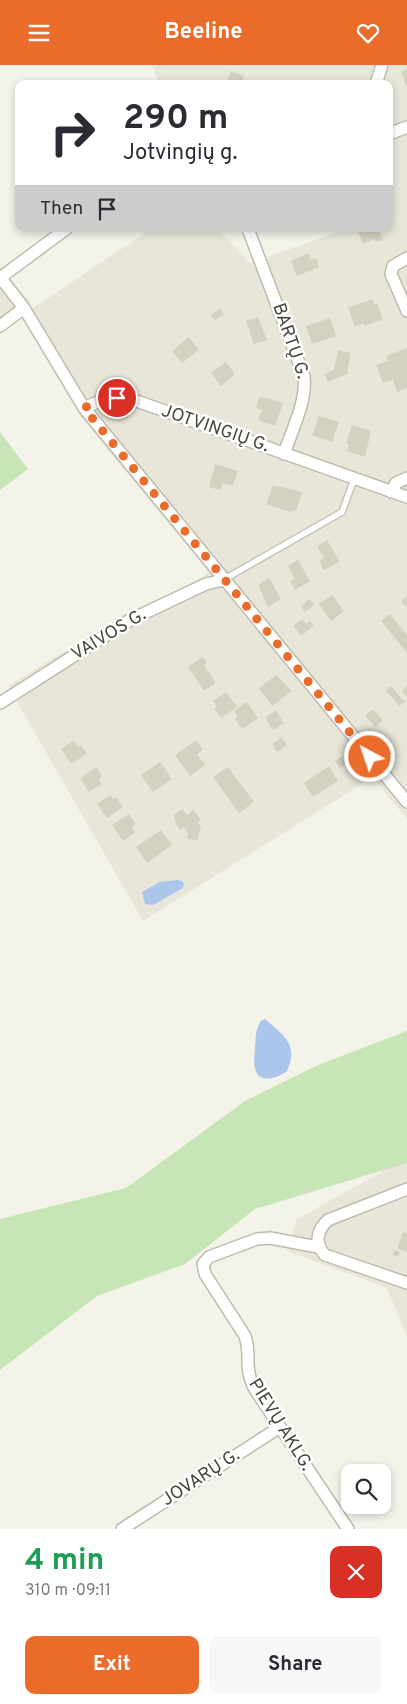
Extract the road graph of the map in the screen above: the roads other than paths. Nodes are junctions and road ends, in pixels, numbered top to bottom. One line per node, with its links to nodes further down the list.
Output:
1 (382, 65): 2 (street)
2 (377, 80)
3 (407, 127): 4 (street)
4 (393, 132)
5 (62, 232): 8 (street)
6 (249, 232): 13 (street, BARTŲ G.)
7 (407, 258): 10 (street)
8 (0, 278): 9 (street)
9 (24, 308): 11 (street); 12 (street)
10 (407, 311)
11 (0, 326)
12 (84, 408): 13 (street, JOTVINGIŲ G.); 18 (street)
13 (284, 454): 15 (street, JOTVINGIŲ G.)
14 (407, 477): 16 (street)
15 (354, 479): 16 (street, JOTVINGIŲ G.); 18 (lane)
16 (391, 491): 17 (street, JOTVINGIŲ G.)
17 (407, 497)
18 (223, 580): 19 (street, VAIVOS G.); 20 (street)
19 (0, 703)
20 (407, 802)
21 (407, 1189): 22 (street)
22 (318, 1242): 23 (street); 24 (street, PIEVŲ AKLG.)
23 (407, 1283)
24 (280, 1427): 25 (street, JOVARŲ G.); 26 (street, PIEVŲ AKLG.)
25 (122, 1529)
26 (348, 1529)

